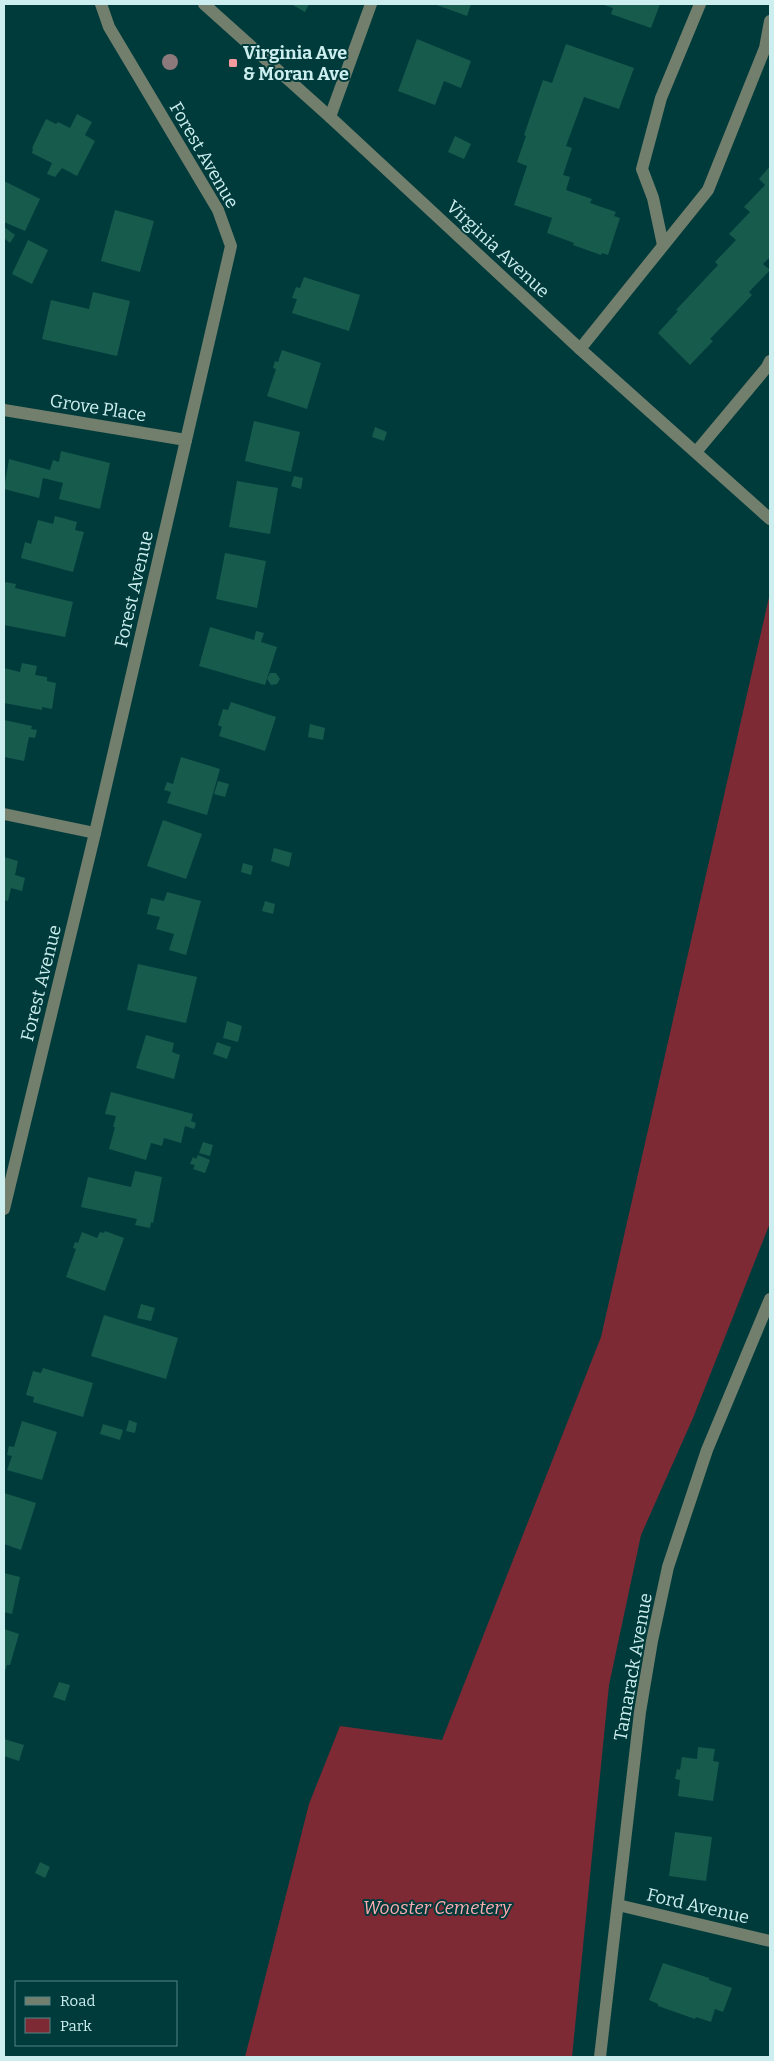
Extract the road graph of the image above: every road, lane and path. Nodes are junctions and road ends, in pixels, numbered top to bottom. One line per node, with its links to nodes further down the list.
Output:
1 (101, 4): 11 (street, Forest Avenue)
2 (204, 4): 6 (street, Virginia Avenue)
3 (371, 4): 6 (street)
4 (700, 4): 7 (street)
5 (770, 21): 7 (street)
6 (330, 116): 8 (street, Virginia Avenue)
7 (663, 246): 8 (street)
8 (580, 349): 12 (street, Virginia Avenue)
9 (770, 361): 12 (street)
10 (4, 410): 11 (street, Grove Place)
11 (186, 440): 15 (street, Forest Avenue)
12 (696, 452): 13 (street, Virginia Avenue)
13 (770, 519)
14 (4, 814): 15 (street)
15 (95, 833): 16 (street, Forest Avenue)
16 (4, 1209)
17 (770, 1300): 18 (street, Tamarack Avenue)
18 (618, 1905): 19 (street, Ford Avenue); 20 (street, Tamarack Avenue)
19 (770, 1941)
20 (600, 2057)

